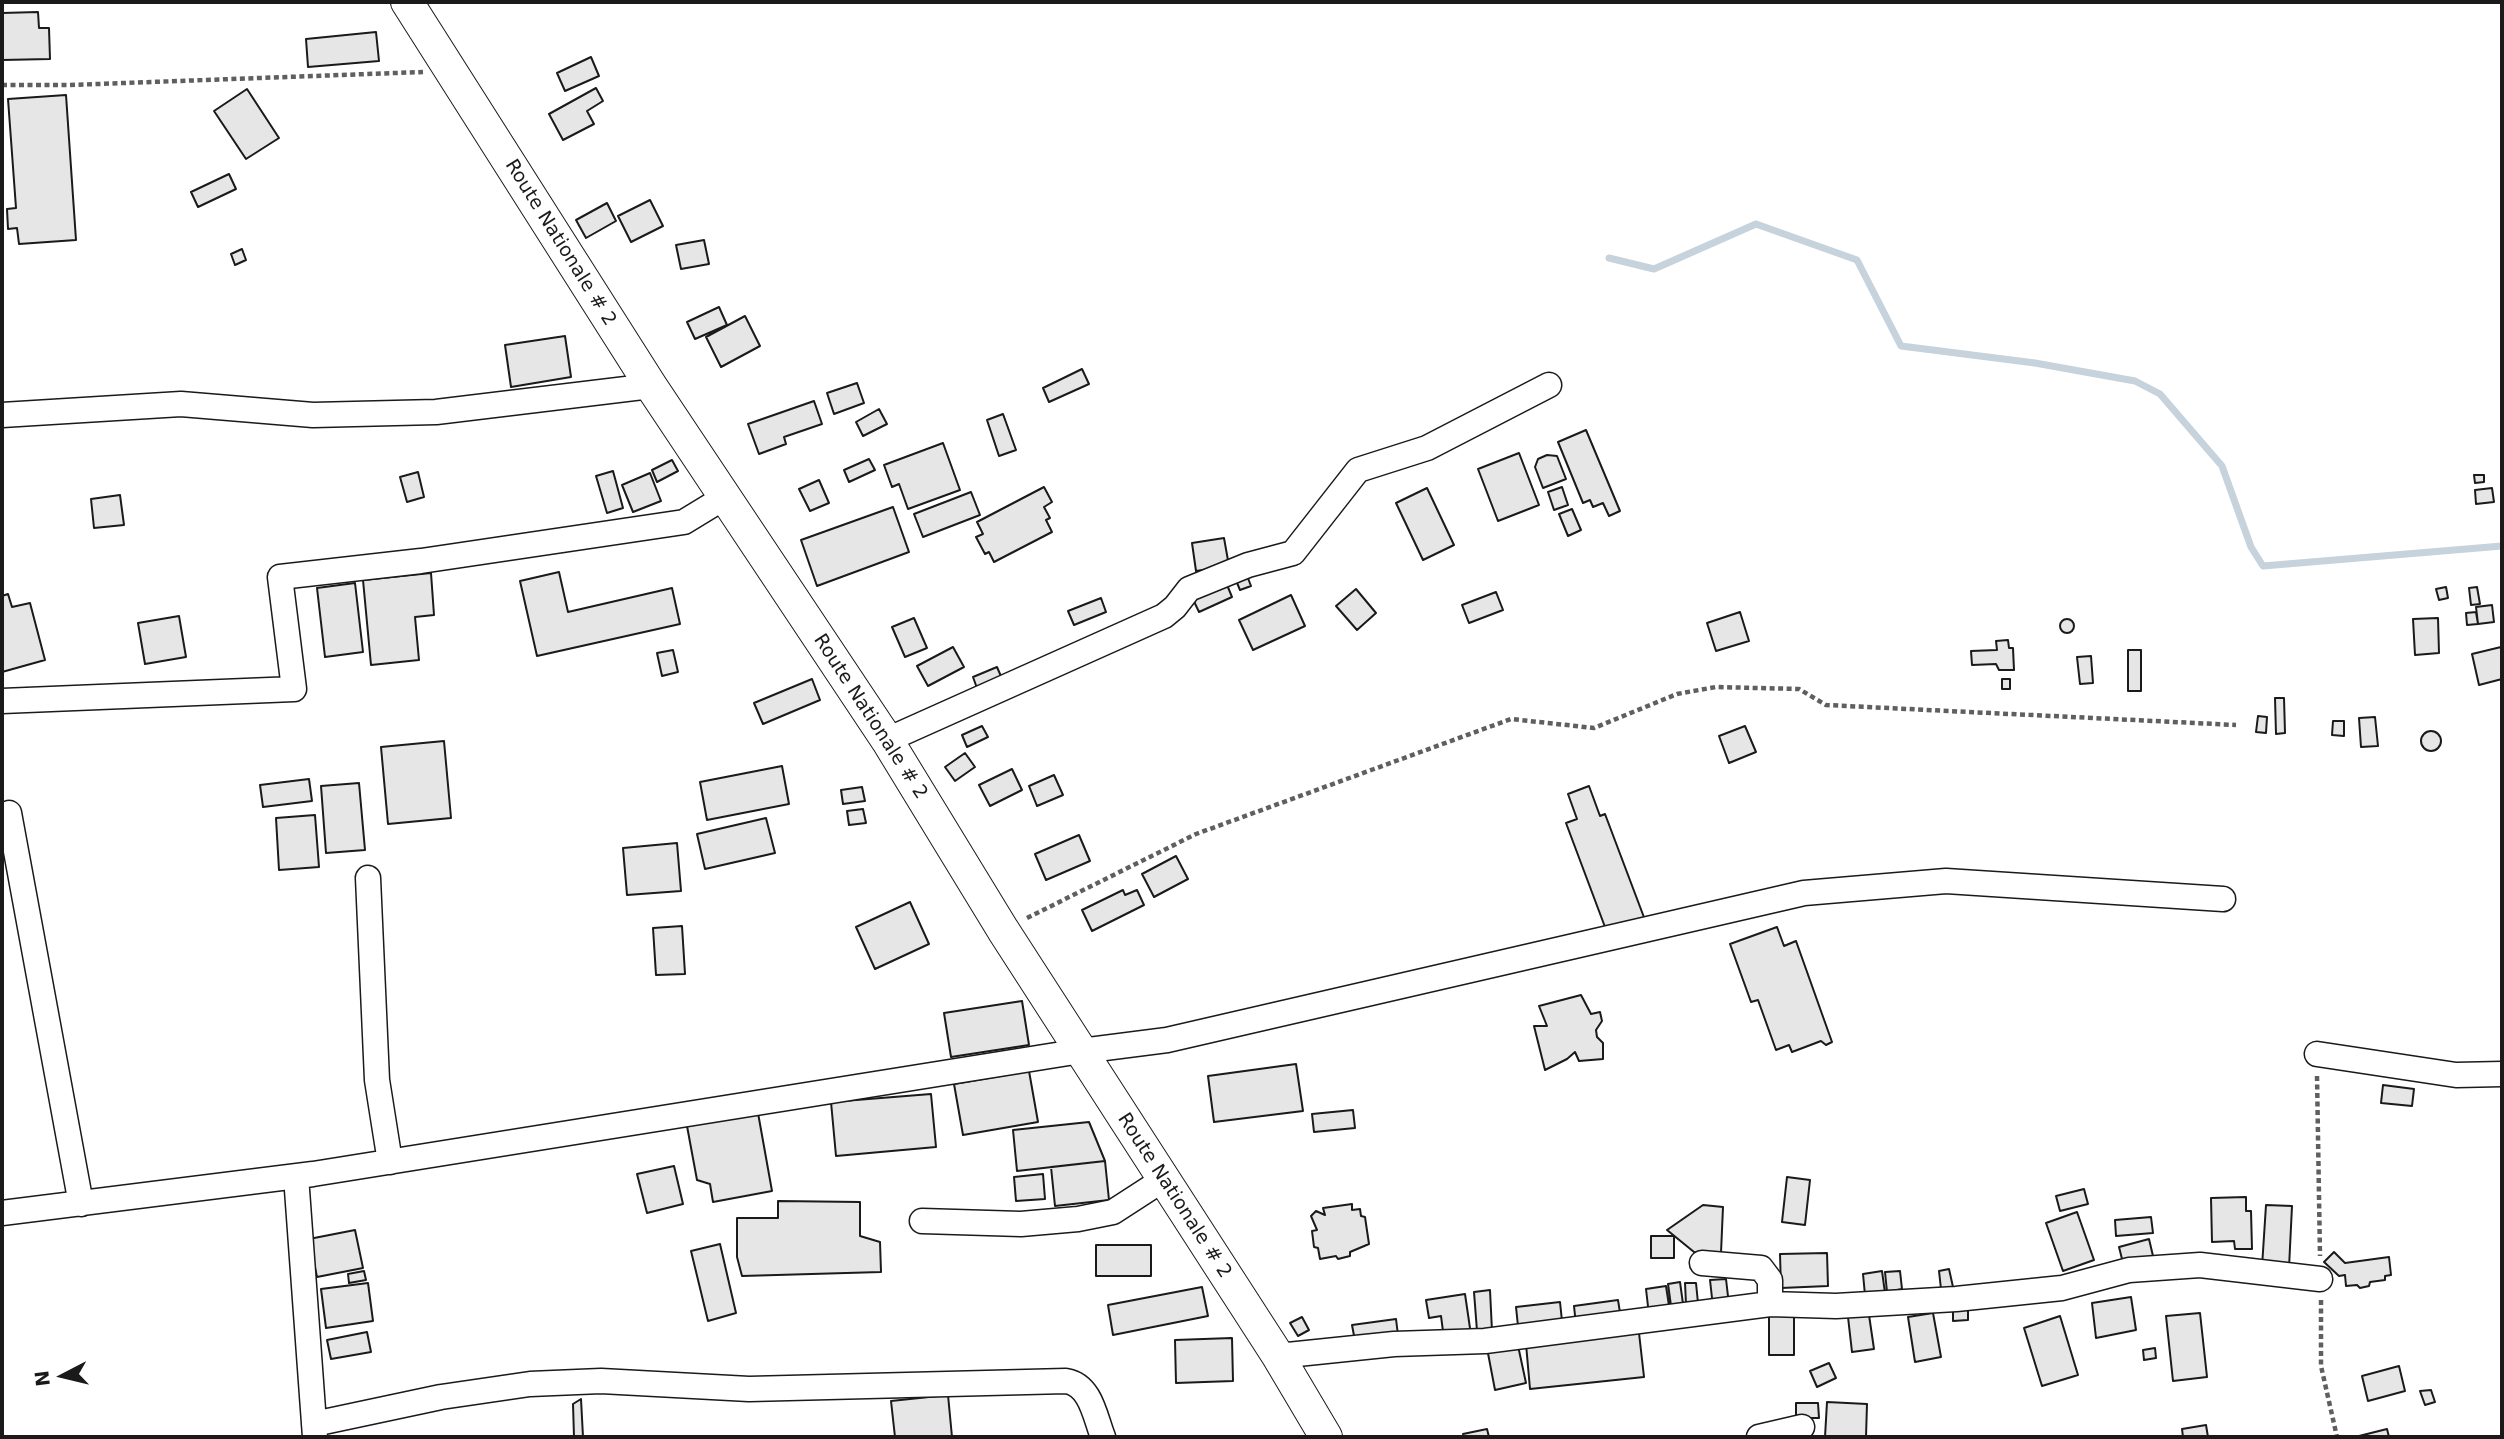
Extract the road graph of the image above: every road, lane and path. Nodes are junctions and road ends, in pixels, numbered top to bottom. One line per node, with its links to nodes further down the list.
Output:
1 (407, 2): 2 (main road, Route Nationale # 2)
2 (451, 71): 3 (path); 4 (main road, Route Nationale # 2)
3 (2, 85)
4 (651, 386): 6 (street); 7 (main road, Route Nationale # 2)
5 (1549, 386): 10 (street)
6 (2, 415)
7 (725, 497): 8 (street); 10 (main road, Route Nationale # 2)
8 (2, 701)
9 (2236, 725): 14 (path)
10 (887, 740): 14 (main road, Route Nationale # 2)
11 (9, 813): 21 (street)
12 (368, 878): 18 (street)
13 (2222, 899): 15 (street)
14 (1003, 930): 15 (main road, Route Nationale # 2)
15 (1081, 1051): 18 (street); 20 (main road, Route Nationale # 2)
16 (2317, 1054): 17 (street); 25 (path)
17 (2502, 1074)
18 (390, 1162): 19 (street)
19 (296, 1176): 21 (street); 29 (street)
20 (1164, 1179): 23 (street); 27 (main road, Route Nationale # 2)
21 (81, 1204): 22 (street)
22 (2, 1213)
23 (922, 1221)
24 (1702, 1263): 26 (street)
25 (2320, 1279): 26 (street); 33 (path)
26 (1770, 1304): 27 (street)
27 (1278, 1356): 31 (main road, Route Nationale # 2)
28 (1802, 1427): 32 (street)
29 (314, 1431): 30 (street)
30 (1103, 1437)
31 (1326, 1437)
32 (1759, 1437)
33 (2337, 1437)

